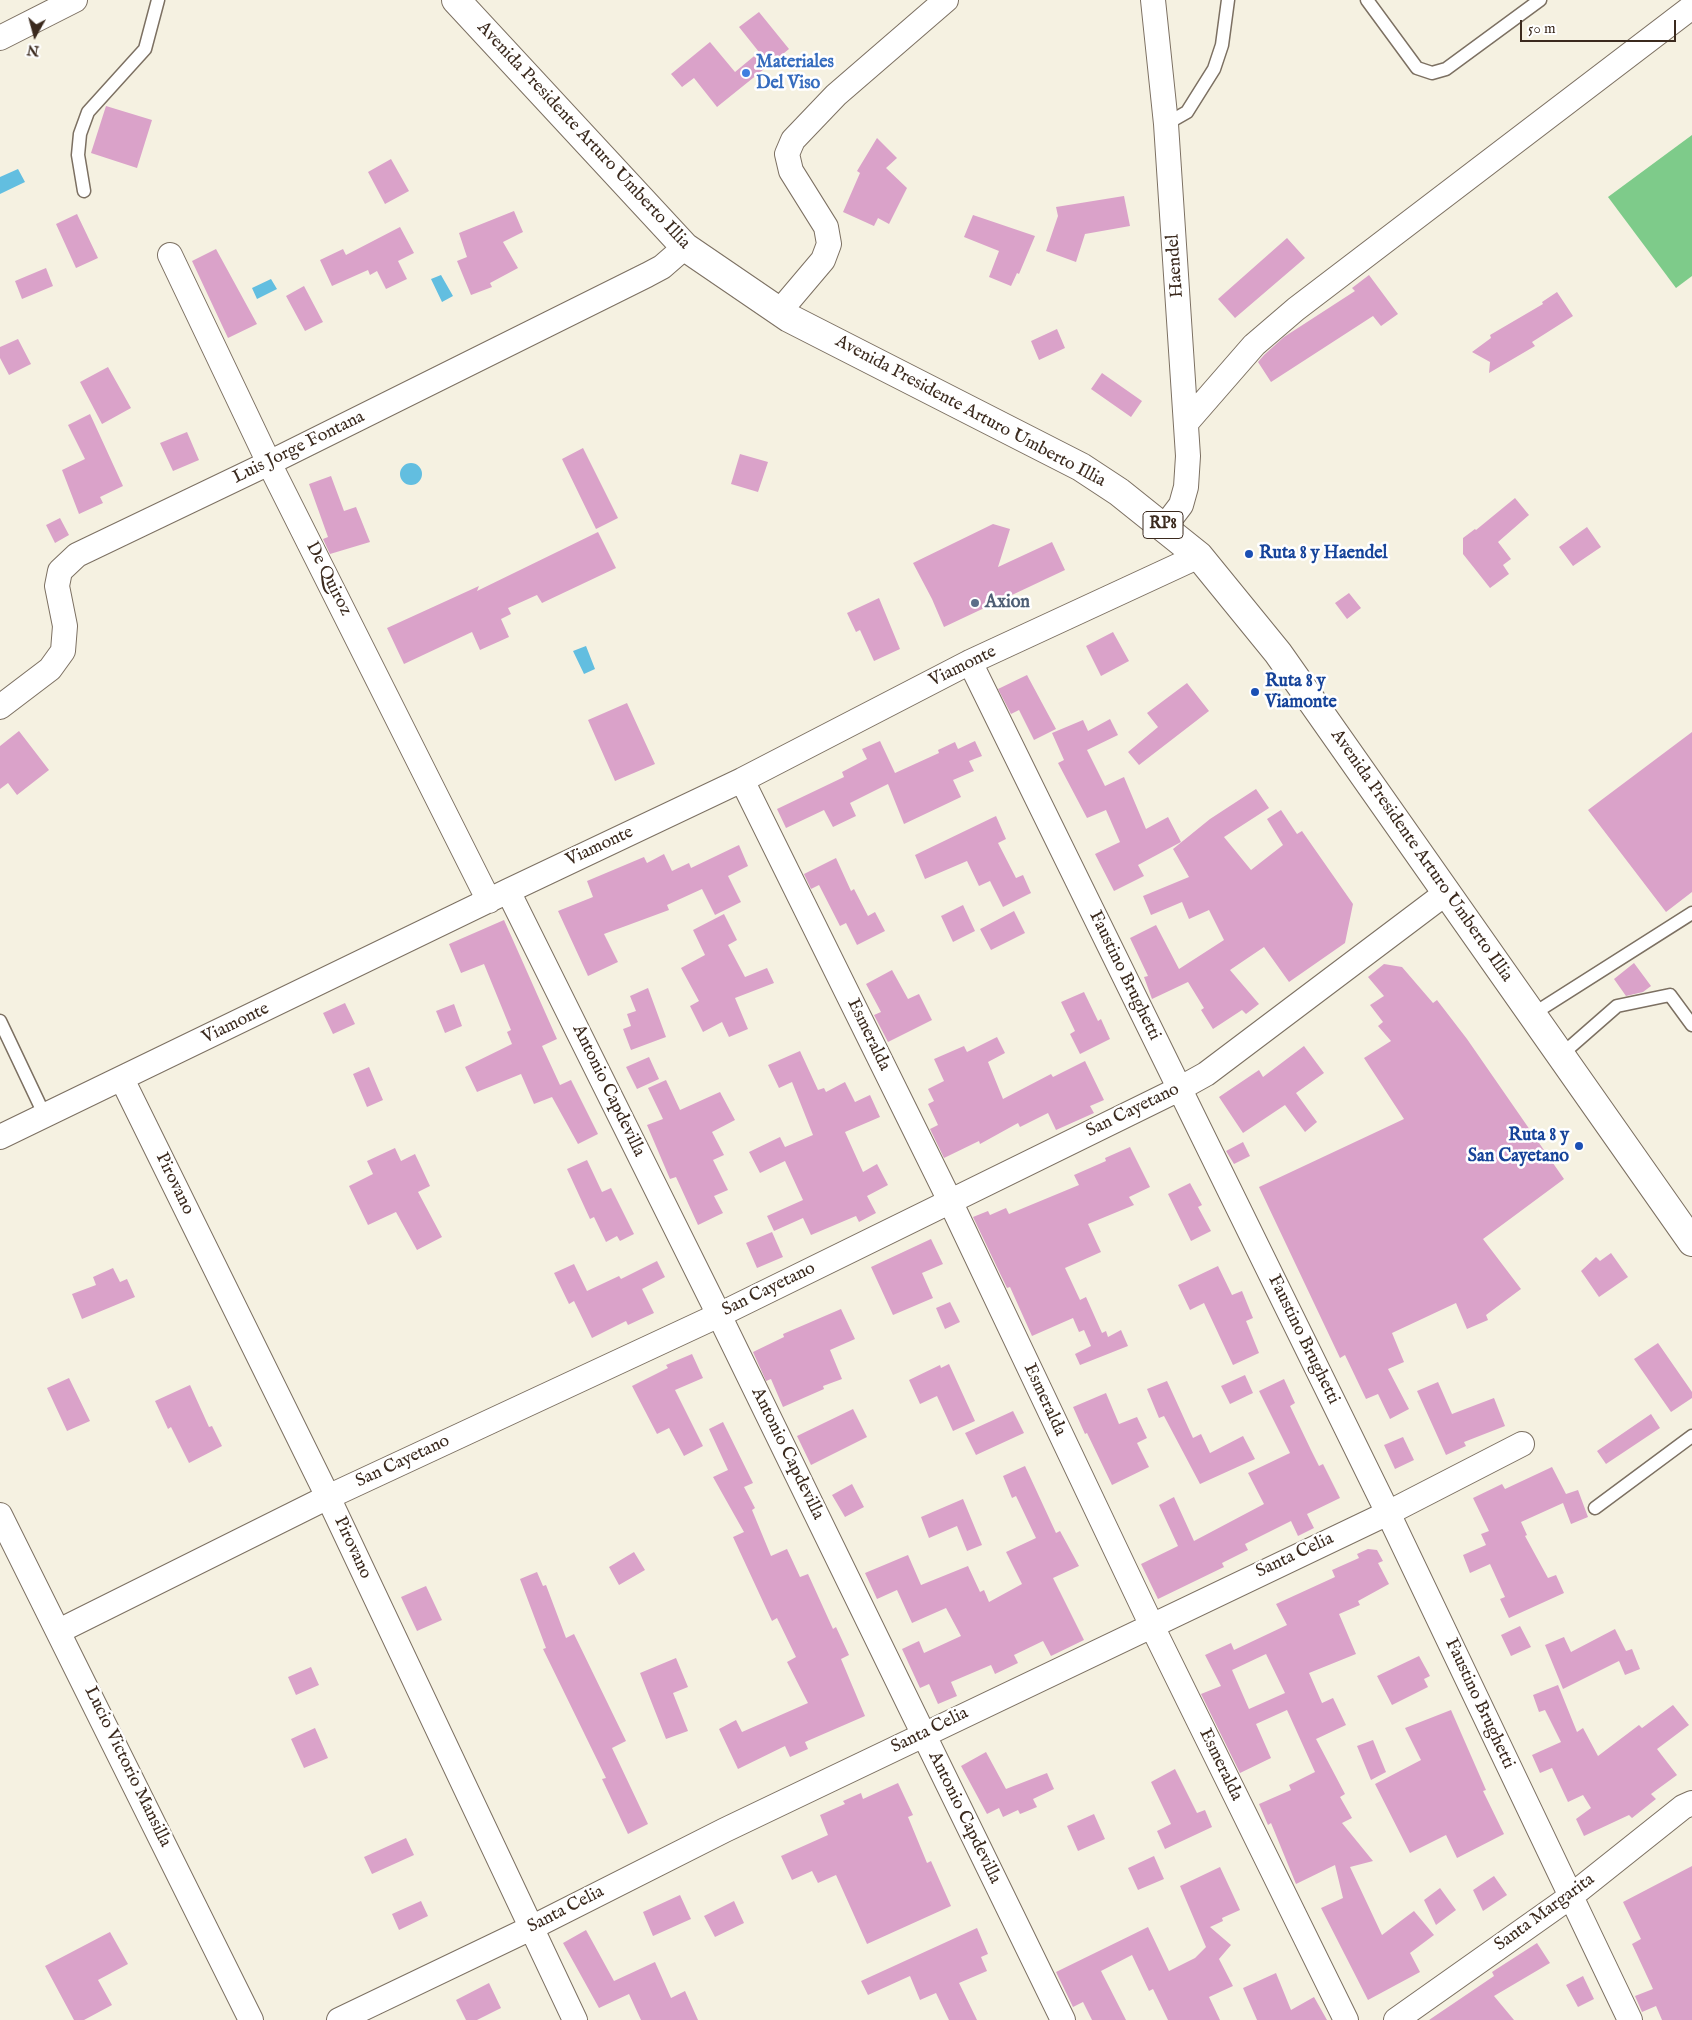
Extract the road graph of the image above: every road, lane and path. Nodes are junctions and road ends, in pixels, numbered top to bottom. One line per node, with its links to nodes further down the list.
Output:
1 (75, 0): 10 (street)
2 (158, 0): 12 (lane)
3 (456, 0): 13 (main road, Avenida Presidente Arturo Umberto Illia / RP8)
4 (946, 0): 15 (street)
5 (1153, 0): 11 (street, Haendel)
6 (1228, 0): 11 (lane)
7 (1367, 0): 8 (lane)
8 (1540, 0)
9 (1692, 7): 16 (street)
10 (0, 38)
11 (1166, 124): 16 (street, Haendel)
12 (84, 191)
13 (685, 247): 15 (main road, Avenida Presidente Arturo Umberto Illia / RP8); 17 (street, Luis Jorge Fontana)
14 (170, 255): 17 (street, De Quiroz)
15 (779, 312): 18 (main road, Avenida Presidente Arturo Umberto Illia / RP8)
16 (1187, 422): 18 (street, Haendel)
17 (269, 463): 21 (street, Luis Jorge Fontana); 24 (street, De Quiroz)
18 (1165, 526): 19 (main road, Avenida Presidente Arturo Umberto Illia / RP8)
19 (1199, 556): 20 (street, Viamonte); 23 (main road, Avenida Presidente Arturo Umberto Illia / RP8)
20 (970, 662): 22 (street, Viamonte); 31 (street, Faustino Brughetti)
21 (0, 707)
22 (742, 780): 24 (street, Viamonte); 34 (street, Esmeralda)
23 (1446, 893): 26 (main road, Avenida Presidente Arturo Umberto Illia / RP8); 31 (street, San Cayetano)
24 (498, 896): 30 (street, Viamonte); 36 (street, Antonio Capdevilla)
25 (1692, 912): 26 (lane)
26 (1533, 1014): 29 (main road, Avenida Presidente Arturo Umberto Illia / RP8)
27 (0, 1020): 32 (lane)
28 (1692, 1025): 29 (lane)
29 (1561, 1055): 35 (main road, Avenida Presidente Arturo Umberto Illia / RP8)
30 (122, 1080): 32 (street, Viamonte); 39 (street, Pirovano)
31 (1179, 1089): 34 (street, San Cayetano); 41 (street, Faustino Brughetti)
32 (45, 1116): 33 (street, Viamonte)
33 (0, 1137)
34 (950, 1202): 36 (street, San Cayetano); 43 (street, Esmeralda)
35 (1692, 1242)
36 (719, 1315): 39 (street, San Cayetano); 45 (street, Antonio Capdevilla)
37 (1692, 1436): 40 (lane)
38 (1522, 1444): 41 (street, Santa Celia)
39 (328, 1497): 44 (street, San Cayetano); 48 (street, Pirovano)
40 (1595, 1508)
41 (1388, 1513): 43 (street, Santa Celia); 47 (street, Faustino Brughetti)
42 (0, 1515): 44 (street, Lucio Victorio Mansilla)
43 (1151, 1624): 45 (street, Santa Celia); 53 (street, Esmeralda)
44 (59, 1631): 49 (street, Lucio Victorio Mansilla)
45 (924, 1734): 48 (street, Santa Celia); 52 (street, Antonio Capdevilla)
46 (1692, 1803): 47 (street, Santa Margarita)
47 (1570, 1897): 54 (street, Santa Margarita); 55 (street, Faustino Brughetti)
48 (531, 1928): 50 (street, Santa Celia); 51 (street, Pirovano)
49 (252, 2020)
50 (339, 2020)
51 (575, 2020)
52 (1063, 2020)
53 (1346, 2020)
54 (1396, 2020)
55 (1630, 2020)

